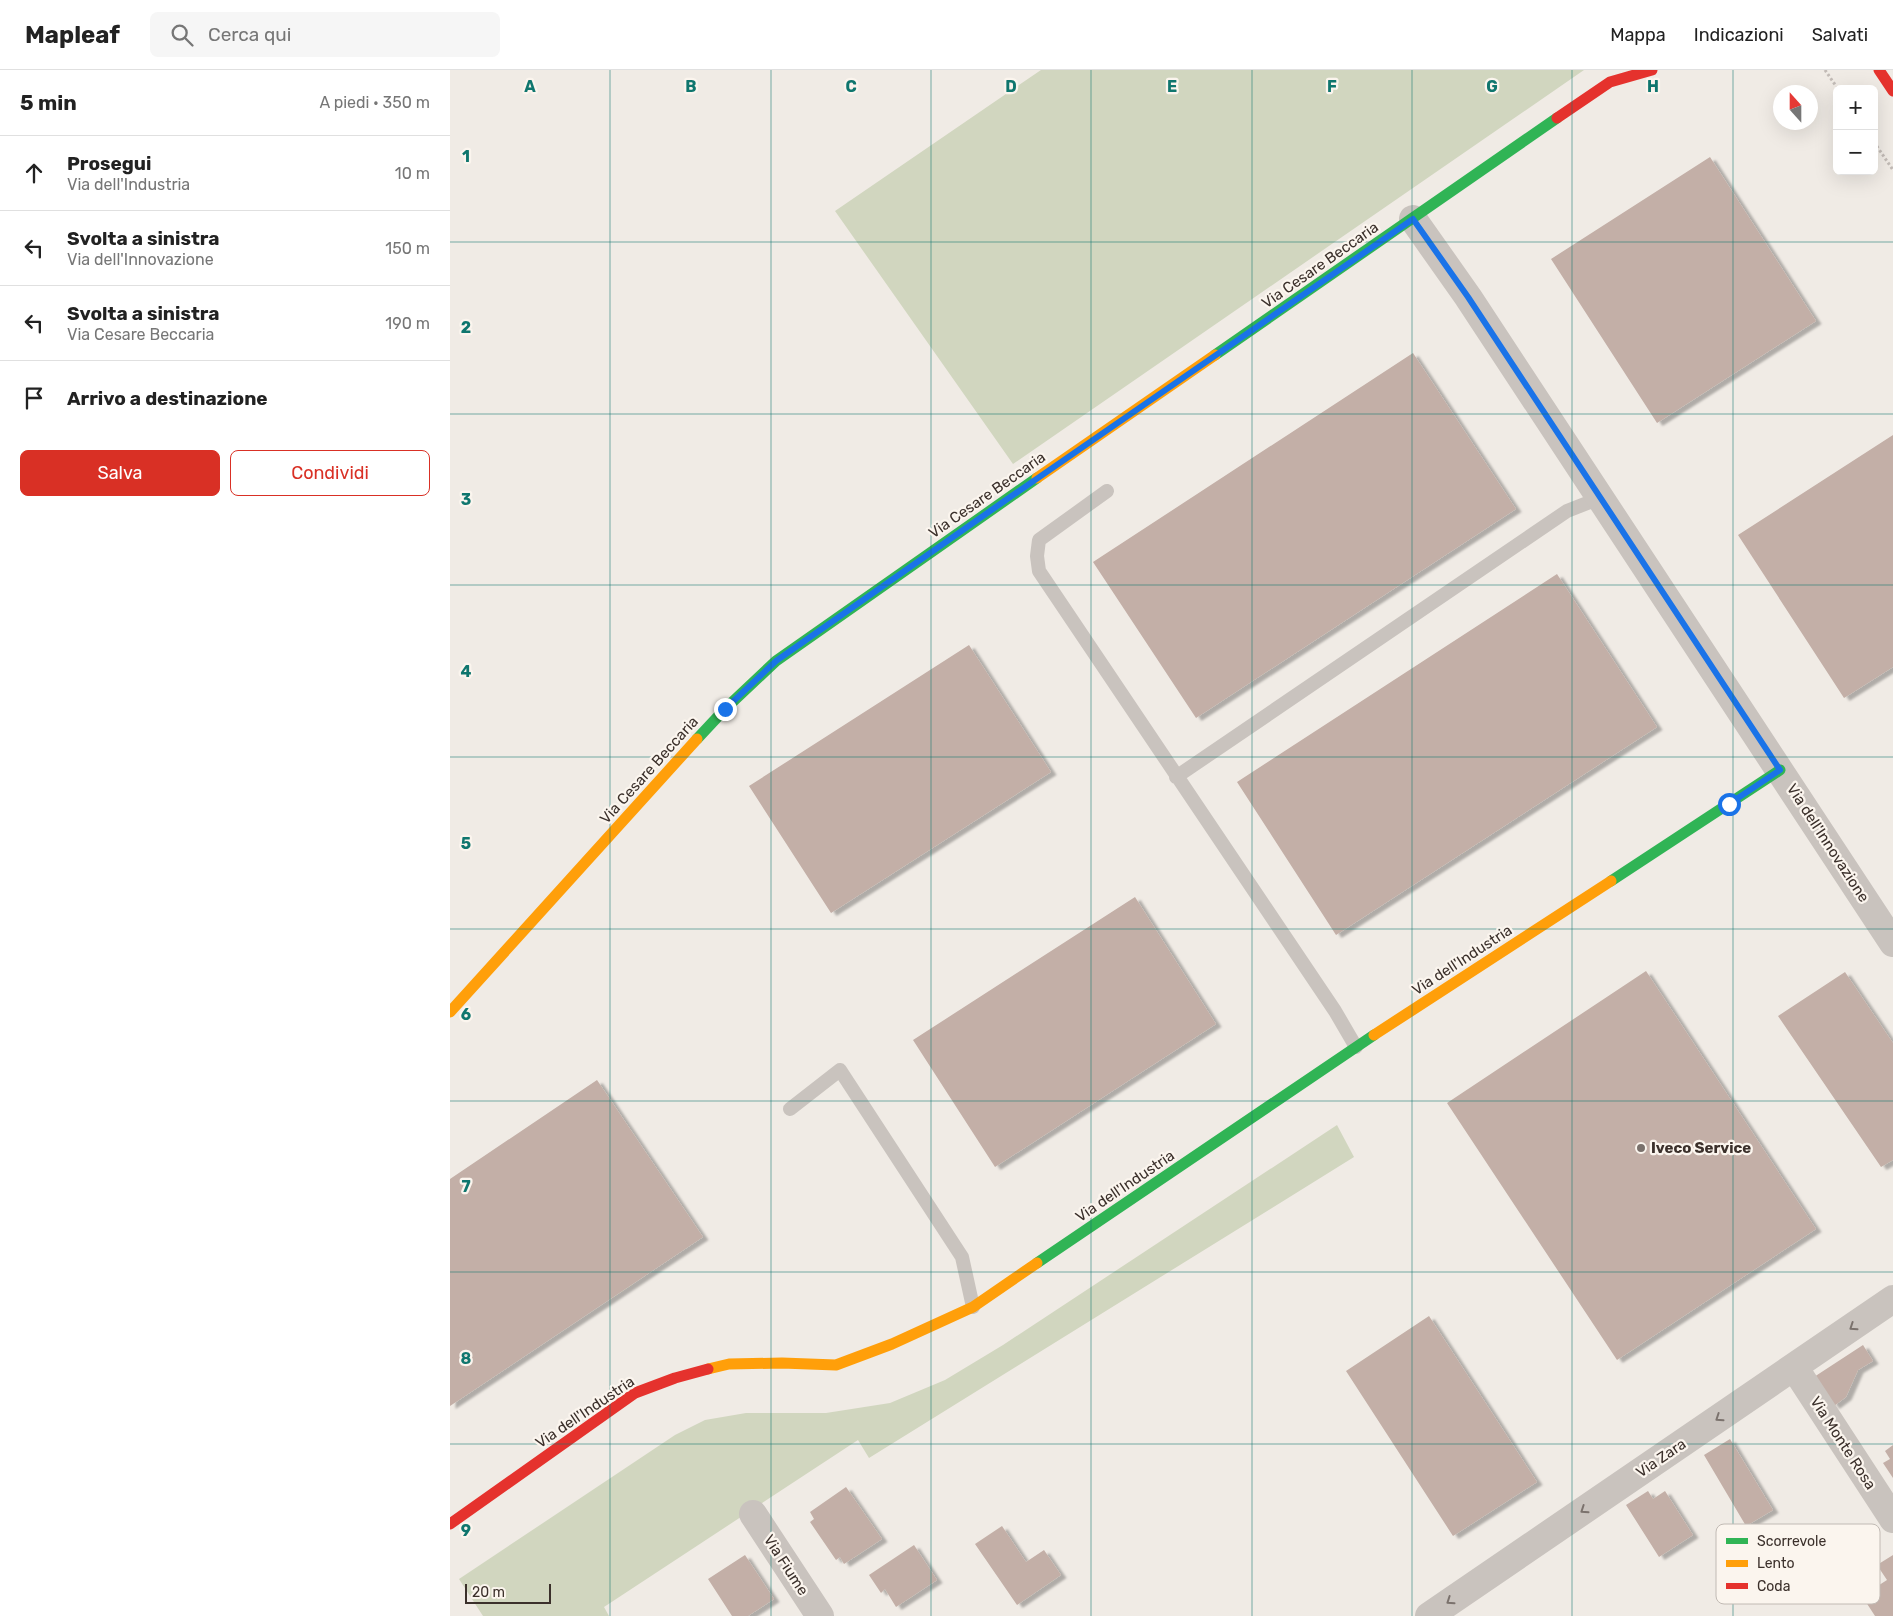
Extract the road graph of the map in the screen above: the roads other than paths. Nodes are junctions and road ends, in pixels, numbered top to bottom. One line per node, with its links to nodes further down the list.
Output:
1 (1617, 70): 4 (street)
2 (1652, 70): 4 (street)
3 (1879, 70): 5 (street)
4 (1610, 82): 6 (street, Via Cesare Beccaria)
5 (1893, 91)
6 (1413, 219): 8 (street, Via dell'Innovazione); 12 (street, Via Cesare Beccaria)
7 (1107, 491): 10 (lane)
8 (1600, 498): 9 (street, Via dell'Innovazione); 10 (lane)
9 (1780, 770): 11 (street, Via dell'Innovazione); 13 (street, Via dell'Industria)
10 (1176, 777): 13 (lane)
11 (1893, 943)
12 (450, 1012)
13 (1356, 1047): 16 (street, Via dell'Industria)
14 (790, 1109): 16 (lane)
15 (1893, 1299): 17 (street, Via Zara, one-way to 17)
16 (973, 1307): 20 (street, Via dell'Industria)
17 (1794, 1367): 19 (street, Via Monte Rosa); 22 (street, Via Zara, one-way to 22)
18 (753, 1514): 21 (street, Via Fiume)
19 (1893, 1519)
20 (450, 1524)
21 (820, 1616)
22 (1428, 1616)

